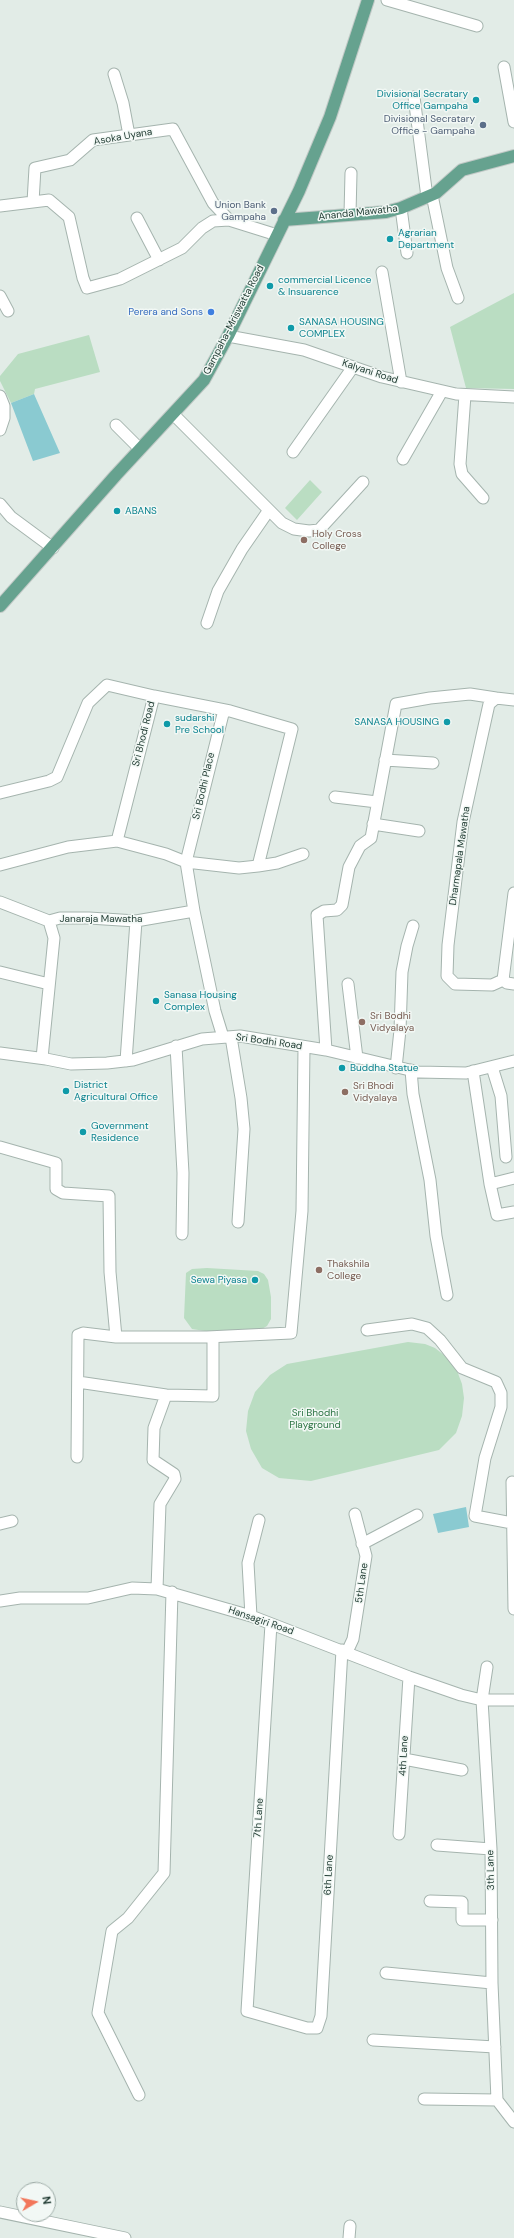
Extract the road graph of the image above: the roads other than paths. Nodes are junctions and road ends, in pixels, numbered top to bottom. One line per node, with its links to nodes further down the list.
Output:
1 (368, 0): 18 (main road, Gampaha-Mriswatta Road)
2 (387, 0): 3 (street)
3 (477, 26)
4 (504, 66): 7 (street)
5 (114, 74): 8 (street)
6 (414, 97): 11 (street)
7 (514, 122)
8 (129, 135): 12 (street, Asoka Uyana); 17 (street, Asoka Uyana)
9 (514, 156): 11 (main road, Ananda Mawatha)
10 (352, 173): 15 (street)
11 (430, 196): 14 (main road, Ananda Mawatha); 24 (street)
12 (34, 202): 13 (street); 21 (street)
13 (0, 206)
14 (402, 208): 15 (main road, Ananda Mawatha); 20 (street)
15 (350, 214): 18 (main road, Ananda Mawatha)
16 (136, 218): 21 (street)
17 (229, 220): 19 (street); 21 (street)
18 (284, 220): 19 (main road, Gampaha-Mriswatta Road)
19 (277, 234): 26 (main road, Gampaha-Mriswatta Road)
20 (408, 253)
21 (159, 260)
22 (382, 272): 28 (street)
23 (0, 296): 25 (street)
24 (458, 298)
25 (8, 311)
26 (228, 336): 27 (street, Kalyani Road); 33 (main road, Gampaha-Mriswatta Road)
27 (353, 367): 28 (street, Kalyani Road); 37 (street)
28 (401, 382): 29 (street, Kalyani Road)
29 (442, 391): 30 (street, Kalyani Road); 38 (street)
30 (465, 395): 32 (street, Kalyani Road); 40 (street)
31 (0, 396): 35 (street)
32 (514, 397)
33 (173, 414): 36 (main road, Gampaha-Mriswatta Road); 42 (street)
34 (116, 425): 36 (street)
35 (0, 430)
36 (140, 449): 43 (main road, Gampaha-Mriswatta Road)
37 (293, 452)
38 (403, 459)
39 (363, 482): 42 (street)
40 (483, 498)
41 (0, 504): 43 (street)
42 (269, 510): 45 (street)
43 (53, 548): 44 (main road, Gampaha-Mriswatta Road)
44 (1, 603)
45 (207, 623)
46 (154, 696): 49 (street); 52 (street, Sri Bhodi Road); 57 (street, Sri Bhodi Road)
47 (496, 698): 48 (street); 50 (street); 69 (street, Dharmapala Mawatha)
48 (514, 700)
49 (224, 710): 59 (street, Sri Bodhi Place); 61 (street)
50 (385, 760): 51 (street); 54 (street)
51 (433, 763)
52 (0, 792)
53 (335, 797): 54 (street)
54 (377, 802): 55 (street)
55 (373, 824): 56 (street); 76 (street)
56 (419, 831)
57 (117, 841): 59 (street); 60 (street)
58 (303, 854): 61 (street)
59 (186, 862): 61 (street); 64 (street)
60 (0, 864)
61 (258, 866)
62 (514, 893): 69 (street)
63 (0, 902): 65 (street, Janaraja Mawatha)
64 (194, 910): 66 (street, Janaraja Mawatha); 73 (street)
65 (49, 921): 66 (street, Janaraja Mawatha); 70 (street)
66 (136, 921): 80 (street)
67 (413, 926): 83 (street)
68 (0, 972): 70 (street)
69 (503, 980): 72 (street)
70 (49, 984): 78 (street)
71 (348, 984): 79 (street)
72 (514, 984)
73 (227, 1037): 74 (street, Sri Bodhi Road); 75 (street, Sri Bodhi Road); 91 (street)
74 (176, 1046): 80 (street, Sri Bodhi Road); 92 (street)
75 (304, 1047): 76 (street, Sri Bodhi Road); 96 (street)
76 (326, 1050): 79 (street, Sri Bodhi Road)
77 (0, 1053): 78 (street, Sri Bodhi Road)
78 (42, 1058): 80 (street, Sri Bodhi Road)
79 (357, 1058): 83 (street, Sri Bodhi Road)
80 (126, 1061)
81 (514, 1061): 82 (street, Sri Bodhi Road)
82 (492, 1067): 85 (street, Sri Bodhi Road); 87 (street)
83 (396, 1068): 84 (street, Sri Bodhi Road)
84 (411, 1070): 85 (street, Sri Bodhi Road); 93 (street)
85 (473, 1071): 89 (street)
86 (0, 1147): 95 (street)
87 (506, 1157)
88 (514, 1178): 89 (street)
89 (490, 1184): 90 (street)
90 (514, 1212)
91 (238, 1222)
92 (182, 1234)
93 (447, 1295)
94 (367, 1330): 105 (street)
95 (116, 1337): 96 (street); 97 (street)
96 (213, 1337): 98 (street)
97 (78, 1382): 98 (street); 99 (street)
98 (166, 1395): 109 (street)
99 (77, 1458)
100 (512, 1482): 105 (street)
101 (355, 1514): 108 (street, 5th Lane)
102 (417, 1515): 108 (street)
103 (259, 1520): 113 (street)
104 (12, 1521): 106 (street)
105 (512, 1523): 107 (street)
106 (0, 1524)
107 (513, 1540): 112 (street)
108 (362, 1544): 115 (street, 5th Lane)
109 (157, 1589): 110 (street, Hansagiri Road); 111 (street, Hansagiri Road)
110 (172, 1592): 113 (street, Hansagiri Road); 132 (street)
111 (0, 1601)
112 (514, 1609)
113 (252, 1616): 114 (street, Hansagiri Road)
114 (271, 1624): 115 (street, Hansagiri Road); 129 (street, 7th Lane)
115 (345, 1651): 117 (street, Hansagiri Road); 129 (street, 6th Lane)
116 (487, 1667): 118 (street, 3th Lane)
117 (408, 1677): 118 (street, Hansagiri Road); 120 (street, 4th Lane)
118 (482, 1700): 119 (street, Hansagiri Road); 124 (street, 3th Lane)
119 (514, 1700)
120 (404, 1759): 121 (street); 122 (street, 4th Lane)
121 (462, 1770)
122 (399, 1834)
123 (437, 1845): 124 (street)
124 (491, 1849): 126 (street, 3th Lane)
125 (430, 1901): 126 (street)
126 (492, 1920): 128 (street, 3th Lane)
127 (386, 1973): 128 (street)
128 (492, 1983): 131 (street, 3th Lane)
129 (247, 2011)
130 (372, 2040): 131 (street)
131 (495, 2044): 134 (street, 3th Lane)
132 (139, 2095)
133 (424, 2100): 134 (street)
134 (497, 2100): 135 (street)
135 (514, 2122)
136 (0, 2212): 138 (street)
137 (350, 2226): 140 (street)
138 (85, 2234): 139 (street)
139 (125, 2238)
140 (349, 2238)

